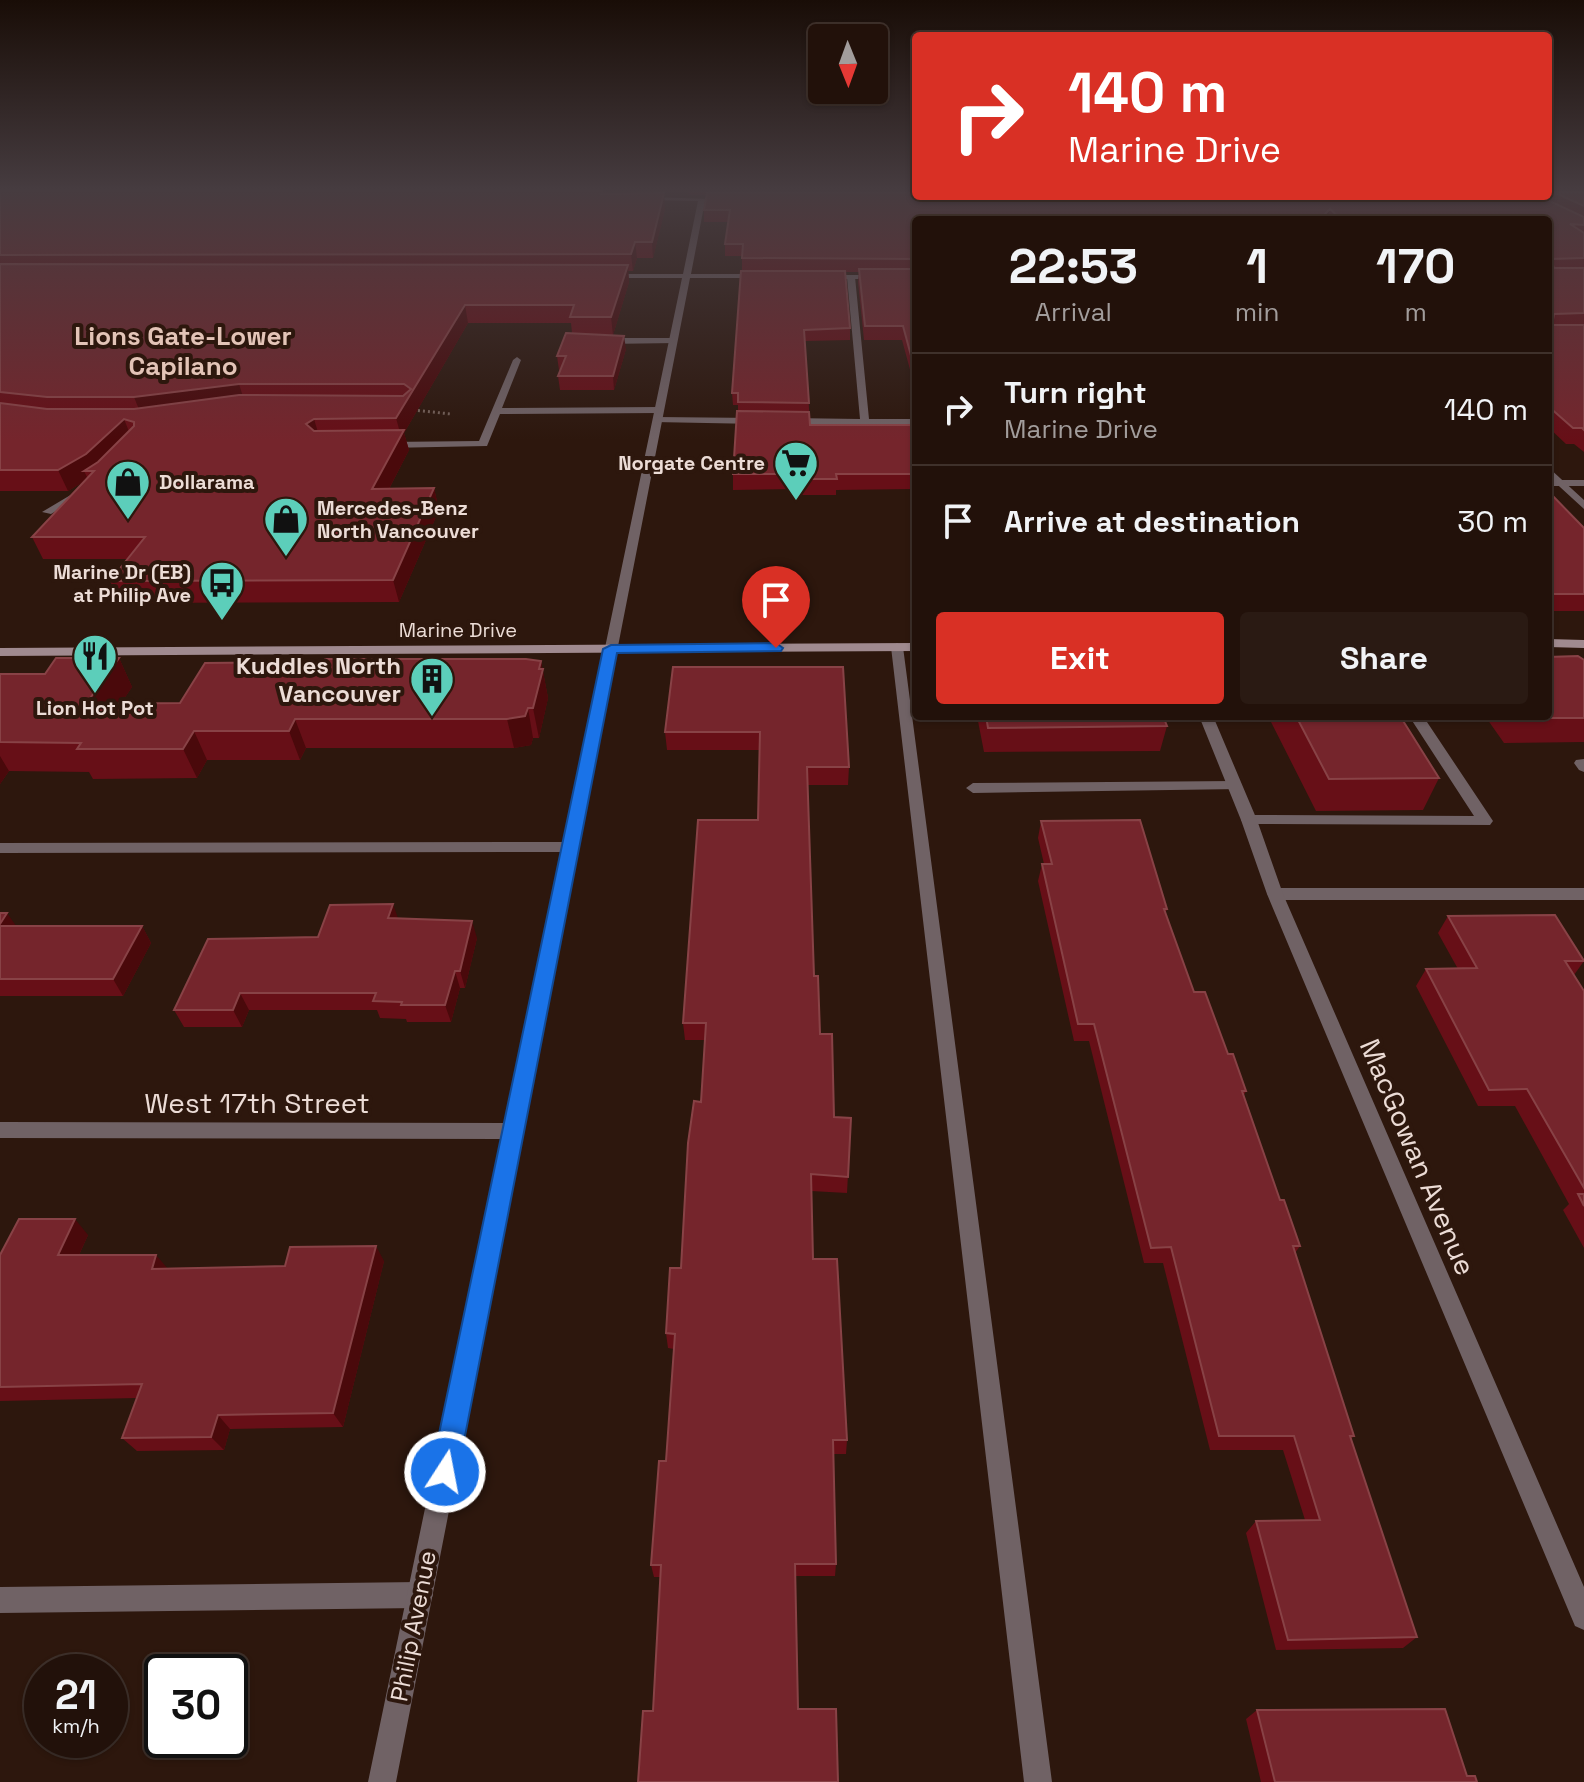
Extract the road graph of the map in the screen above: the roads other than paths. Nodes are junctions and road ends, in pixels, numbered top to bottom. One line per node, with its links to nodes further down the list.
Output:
1 (600, 276): 2 (street)
2 (686, 276): 3 (street); 8 (street, Philip Avenue)
3 (777, 276)
4 (821, 276): 5 (street)
5 (851, 277): 6 (street); 14 (street)
6 (912, 277)
7 (596, 341): 8 (street)
8 (673, 341): 11 (street, Philip Avenue)
9 (517, 360): 10 (street)
10 (496, 411): 11 (street); 16 (street)
11 (658, 415): 12 (street); 28 (street, Philip Avenue)
12 (769, 421)
13 (785, 421): 14 (street)
14 (865, 422): 15 (street)
15 (912, 422)
16 (367, 445)
17 (1552, 474): 20 (street)
18 (101, 479): 23 (street)
19 (1552, 483): 20 (street)
20 (1562, 483): 21 (street); 22 (street)
21 (1584, 483)
22 (1584, 506)
23 (47, 512)
24 (1552, 643): 25 (main road)
25 (1584, 644)
26 (897, 647): 27 (main road, Marine Drive); 28 (main road, Marine Drive); 45 (street)
27 (912, 647)
28 (611, 649): 29 (main road, Marine Drive); 35 (street, Philip Avenue)
29 (0, 652)
30 (1208, 720): 32 (street, MacGowan Avenue)
31 (1419, 720): 34 (street)
32 (1235, 786): 33 (street); 34 (street, MacGowan Avenue)
33 (973, 788)
34 (1249, 820): 37 (street, MacGowan Avenue)
35 (571, 847): 36 (street); 40 (street, Philip Avenue)
36 (0, 848)
37 (1275, 894): 38 (street); 43 (street, MacGowan Avenue)
38 (1584, 894)
39 (0, 1130): 40 (street, West 17th Street)
40 (514, 1131): 41 (street, Philip Avenue)
41 (420, 1595): 42 (street); 44 (street, Philip Avenue)
42 (0, 1600)
43 (1584, 1617)
44 (382, 1782)
45 (1038, 1782)

